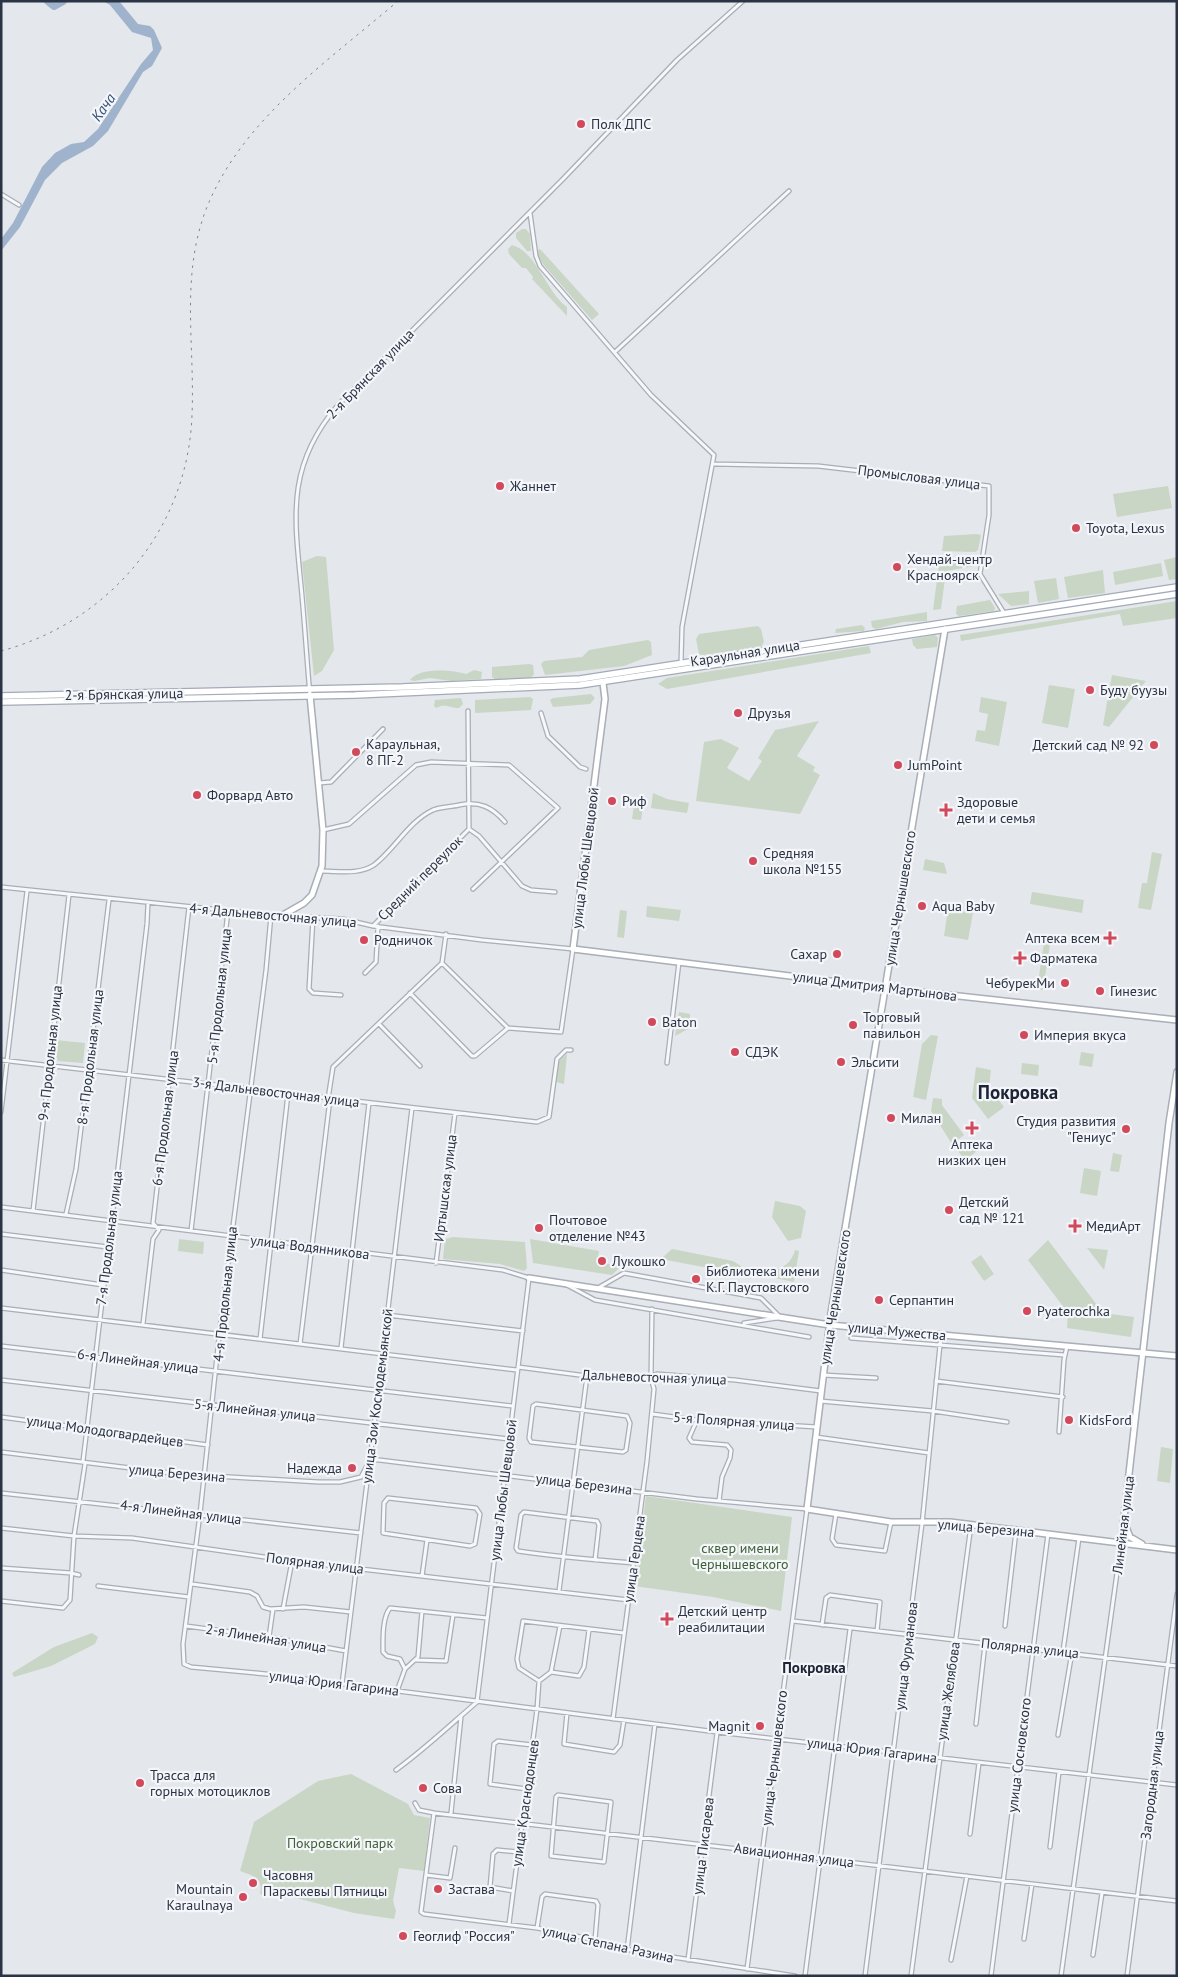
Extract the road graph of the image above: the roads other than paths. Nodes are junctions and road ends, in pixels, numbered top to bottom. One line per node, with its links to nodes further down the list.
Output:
1 (743, 1): 5 (street, 2-я Брянская улица)
2 (789, 191): 6 (street)
3 (1, 194): 4 (street)
4 (19, 205)
5 (530, 213): 6 (street); 14 (street, 2-я Брянская улица)
6 (616, 352): 7 (street)
7 (714, 464): 10 (street, Промысловая улица); 12 (street)
8 (1177, 587): 10 (main road, Караульная улица)
9 (1177, 594): 11 (main road, Караульная улица)
10 (1004, 613): 11 (main road, Караульная улица)
11 (945, 626): 12 (main road, Караульная улица); 13 (main road, Караульная улица); 48 (street, улица Чернышевского)
12 (681, 663): 14 (main road, Караульная улица)
13 (603, 682): 14 (main road, Караульная улица); 44 (street, улица Любы Шевцовой)
14 (310, 692): 15 (main road, 2-я Брянская улица); 16 (main road, 2-я Брянская улица); 22 (street)
15 (1, 696)
16 (1, 702)
17 (468, 711): 20 (street, Средний переулок)
18 (541, 712): 21 (street)
19 (383, 729): 22 (street)
20 (470, 762): 23 (street, Средний переулок); 26 (street); 27 (street)
21 (586, 769)
22 (318, 783): 26 (street)
23 (468, 803): 24 (street); 25 (street, Средний переулок); 28 (street)
24 (505, 822)
25 (469, 829): 27 (street); 41 (street, Средний переулок)
26 (323, 830): 28 (street)
27 (501, 862): 30 (street); 32 (street)
28 (321, 871): 39 (street)
29 (1, 887): 31 (street, 4-я Дальневосточная улица)
30 (473, 889)
31 (27, 891): 33 (street, 4-я Дальневосточная улица); 56 (street)
32 (556, 892)
33 (69, 895): 34 (street, 4-я Дальневосточная улица); 58 (street, 9-я Продольная улица)
34 (109, 900): 35 (street, 4-я Дальневосточная улица); 60 (street, 8-я Продольная улица)
35 (148, 903): 36 (street, 4-я Дальневосточная улица); 62 (street, 7-я Продольная улица)
36 (189, 907): 37 (street, 4-я Дальневосточная улица); 63 (street, 6-я Продольная улица)
37 (228, 911): 38 (street, 4-я Дальневосточная улица); 64 (street, 5-я Продольная улица)
38 (271, 915): 39 (street, 4-я Дальневосточная улица); 65 (street, 4-я Продольная улица)
39 (283, 916): 40 (street, 4-я Дальневосточная улица)
40 (313, 918): 41 (street, 4-я Дальневосточная улица); 50 (street)
41 (374, 926): 42 (street, 4-я Дальневосточная улица)
42 (378, 926): 43 (street, 4-я Дальневосточная улица); 47 (street)
43 (446, 934): 44 (street, 4-я Дальневосточная улица); 46 (street)
44 (574, 949): 45 (street, улица Дмитрия Мартынова); 53 (street, улица Любы Шевцовой)
45 (679, 962): 48 (street, улица Дмитрия Мартынова); 57 (street)
46 (442, 963): 49 (street); 53 (street)
47 (365, 973)
48 (886, 988): 51 (street, улица Дмитрия Мартынова); 98 (street, улица Чернышевского)
49 (410, 993): 52 (street); 53 (street)
50 (341, 995)
51 (1177, 1020)
52 (379, 1024): 59 (street); 67 (street)
53 (508, 1028)
54 (571, 1050): 71 (street, 3-я Дальневосточная улица)
55 (1, 1060): 56 (street, 3-я Дальневосточная улица)
56 (8, 1061): 58 (street, 3-я Дальневосточная улица); 70 (street)
57 (666, 1063)
58 (49, 1066): 60 (street, 3-я Дальневосточная улица); 73 (street, 9-я Продольная улица)
59 (420, 1066)
60 (89, 1070): 62 (street, 3-я Дальневосточная улица); 74 (street, 8-я Продольная улица)
61 (1177, 1072): 110 (street, Линейная улица)
62 (128, 1074): 63 (street, 3-я Дальневосточная улица); 75 (street, 7-я Продольная улица)
63 (169, 1080): 64 (street, 3-я Дальневосточная улица); 76 (street, 6-я Продольная улица)
64 (209, 1085): 65 (street, 3-я Дальневосточная улица); 77 (street, 5-я Продольная улица)
65 (250, 1090): 66 (street, 3-я Дальневосточная улица); 79 (street, 4-я Продольная улица)
66 (288, 1094): 67 (street, 3-я Дальневосточная улица); 80 (street)
67 (329, 1099): 68 (street, 3-я Дальневосточная улица); 82 (street)
68 (370, 1103): 69 (street, 3-я Дальневосточная улица); 83 (street)
69 (412, 1108): 71 (street, 3-я Дальневосточная улица); 84 (street, улица Зои Космодемьянской)
70 (1, 1112)
71 (455, 1113): 85 (street, Иртышская улица)
72 (1, 1207): 73 (street, улица Водянникова)
73 (33, 1211): 74 (street, улица Водянникова)
74 (66, 1214): 75 (street, улица Водянникова)
75 (112, 1221): 76 (street, улица Водянникова); 81 (street, 7-я Продольная улица)
76 (156, 1226): 77 (street, улица Водянникова); 97 (street, 6-я Продольная улица)
77 (191, 1231): 79 (street, улица Водянникова)
78 (1, 1234): 81 (street)
79 (231, 1237): 80 (street, улица Водянникова); 100 (street, 4-я Продольная улица)
80 (271, 1242): 82 (street, улица Водянникова); 104 (street)
81 (108, 1248): 88 (street, 7-я Продольная улица)
82 (312, 1248): 83 (street, улица Водянникова); 105 (street)
83 (352, 1252): 84 (street, улица Водянникова); 109 (street)
84 (393, 1258): 85 (street, улица Водянникова); 93 (street, улица Зои Космодемьянской)
85 (436, 1262): 87 (street, улица Водянникова)
86 (1, 1270): 88 (street)
87 (529, 1278): 89 (street, улица Мужества); 99 (street, улица Любы Шевцовой)
88 (103, 1285): 95 (street, 7-я Продольная улица)
89 (567, 1285): 90 (street, улица Мужества); 92 (street)
90 (598, 1289): 94 (street, улица Мужества); 94 (street)
91 (1, 1308): 95 (street, Дальневосточная улица)
92 (652, 1309): 96 (street); 119 (street, улица Герцена)
93 (387, 1315): 99 (street); 111 (street, улица Зои Космодемьянской)
94 (780, 1317): 96 (street); 98 (street, улица Мужества)
95 (99, 1320): 97 (street, Дальневосточная улица); 113 (street, 7-я Продольная улица)
96 (738, 1323): 102 (street)
97 (143, 1324): 100 (street, Дальневосточная улица)
98 (830, 1325): 101 (street, улица Мужества); 117 (street, улица Чернышевского)
99 (523, 1331): 115 (street, улица Любы Шевцовой)
100 (220, 1334): 104 (street, Дальневосточная улица); 116 (street, 4-я Продольная улица)
101 (941, 1335): 106 (street, улица Фурманова); 108 (street, улица Мужества)
102 (809, 1337)
103 (851, 1338): 106 (street)
104 (260, 1339): 105 (street, Дальневосточная улица)
105 (300, 1344): 109 (street, Дальневосточная улица)
106 (940, 1344): 112 (street); 122 (street, улица Фурманова)
107 (1, 1346): 113 (street, 6-я Линейная улица)
108 (1067, 1346): 110 (street, улица Мужества); 112 (street)
109 (341, 1348): 111 (street, Дальневосточная улица)
110 (1143, 1352): 114 (street, улица Мужества); 160 (street, Линейная улица)
111 (382, 1354): 115 (street, Дальневосточная улица); 123 (street, улица Зои Космодемьянской)
112 (1064, 1355): 126 (street)
113 (96, 1356): 116 (street, 6-я Линейная улица); 124 (street, 7-я Продольная улица)
114 (1177, 1356)
115 (518, 1368): 118 (street, Дальневосточная улица); 129 (street, улица Любы Шевцовой)
116 (216, 1370): 123 (street, 6-я Линейная улица); 128 (street, 4-я Продольная улица)
117 (823, 1375): 120 (street); 125 (street, улица Чернышевского)
118 (586, 1376): 119 (street, Дальневосточная улица); 130 (street)
119 (652, 1378): 125 (street, Дальневосточная улица); 132 (street, улица Герцена)
120 (876, 1378)
121 (1, 1380): 124 (street, 5-я Линейная улица)
122 (936, 1382): 126 (street); 131 (street, улица Фурманова)
123 (378, 1388): 129 (street, 6-я Линейная улица); 136 (street, улица Зои Космодемьянской)
124 (91, 1391): 128 (street, 5-я Линейная улица); 138 (street, 7-я Продольная улица)
125 (821, 1391): 127 (street, улица Чернышевского)
126 (1063, 1397): 139 (street)
127 (820, 1401): 131 (street); 137 (street, улица Чернышевского)
128 (212, 1405): 136 (street, 5-я Линейная улица); 142 (street, 4-я Продольная улица)
129 (513, 1406): 141 (street, улица Любы Шевцовой)
130 (582, 1410): 143 (street); 143 (street); 143 (street)
131 (933, 1412): 135 (street); 145 (street, улица Фурманова)
132 (652, 1414): 134 (street, 5-я Полярная улица); 151 (street, улица Герцена)
133 (1, 1417): 138 (street, улица Молодогвардейцев)
134 (697, 1420): 137 (street, 5-я Полярная улица); 154 (street)
135 (1007, 1422)
136 (374, 1423): 141 (street, 5-я Линейная улица); 146 (street, улица Зои Космодемьянской)
137 (817, 1427): 140 (street, улица Чернышевского)
138 (87, 1428): 142 (street, улица Молодогвардейцев); 147 (street, 7-я Продольная улица)
139 (1059, 1432)
140 (816, 1437): 145 (street); 155 (street, улица Чернышевского)
141 (509, 1440): 148 (street, улица Любы Шевцовой)
142 (208, 1445): 149 (street, 4-я Продольная улица)
143 (578, 1446): 150 (street)
144 (1, 1452): 147 (street, улица Березина)
145 (929, 1453): 161 (street, улица Фурманова)
146 (370, 1460): 148 (street, улица Березина); 149 (street, улица Березина); 165 (street, улица Зои Космодемьянской)
147 (85, 1464): 149 (street, улица Березина); 153 (street, 7-я Продольная улица)
148 (505, 1475): 150 (street, улица Березина); 184 (street, улица Любы Шевцовой)
149 (204, 1476): 156 (street, 4-я Продольная улица)
150 (574, 1483): 151 (street, улица Березина); 158 (street)
151 (644, 1491): 154 (street, улица Березина); 177 (street, улица Герцена)
152 (1, 1493): 153 (street, 4-я Линейная улица)
153 (79, 1500): 156 (street, 4-я Линейная улица); 167 (street, 7-я Продольная улица)
154 (719, 1501): 155 (street, улица Березина)
155 (807, 1509): 157 (street, улица Березина); 197 (street, улица Чернышевского)
156 (200, 1514): 165 (street, 4-я Линейная улица); 171 (street, 4-я Продольная улица)
157 (836, 1514): 159 (street, улица Березина); 159 (street)
158 (569, 1518): 174 (street); 174 (street); 175 (street)
159 (891, 1522): 161 (street, улица Березина)
160 (1124, 1522): 170 (street, Линейная улица); 172 (street)
161 (922, 1524): 162 (street, улица Березина); 206 (street, улица Фурманова)
162 (971, 1525): 164 (street, улица Березина); 208 (street, улица Желябова)
163 (1, 1528): 167 (street, Полярная улица)
164 (1016, 1530): 166 (street, улица Березина); 201 (street)
165 (361, 1533): 179 (street, улица Зои Космодемьянской)
166 (1048, 1534): 168 (street, улица Березина); 210 (street, улица Сосновского)
167 (74, 1536): 171 (street, Полярная улица); 180 (street, 7-я Продольная улица)
168 (1079, 1538): 170 (street, улица Березина); 212 (street)
169 (426, 1540): 169 (street); 182 (street)
170 (1121, 1544): 172 (street, улица Березина); 214 (street, Линейная улица)
171 (195, 1546): 176 (street, Полярная улица); 183 (street, 4-я Продольная улица)
172 (1146, 1546): 173 (street, улица Березина)
173 (1177, 1550)
174 (565, 1557): 175 (street); 186 (street)
175 (595, 1560): 177 (street)
176 (292, 1561): 179 (street, Полярная улица); 192 (street)
177 (634, 1563): 189 (street, улица Герцена)
178 (1, 1568): 180 (street)
179 (356, 1569): 182 (street, Полярная улица); 194 (street, улица Зои Космодемьянской)
180 (71, 1573): 181 (street); 190 (street)
181 (80, 1575)
182 (422, 1576): 184 (street, Полярная улица)
183 (192, 1584): 188 (street, 4-я Продольная улица); 191 (street)
184 (492, 1584): 186 (street, Полярная улица); 196 (street, улица Любы Шевцовой)
185 (98, 1586): 188 (street)
186 (559, 1591): 189 (street, Полярная улица)
187 (1177, 1594): 216 (street, Загородная улица)
188 (188, 1597): 199 (street, 4-я Продольная улица)
189 (629, 1600): 205 (street, улица Герцена)
190 (1, 1601)
191 (273, 1609): 192 (street); 207 (street)
192 (283, 1609): 194 (street)
193 (422, 1611): 195 (street); 215 (street); 219 (street)
194 (351, 1612): 211 (street, улица Зои Космодемьянской)
195 (453, 1615): 196 (street); 215 (street)
196 (487, 1618): 224 (street, улица Любы Шевцовой)
197 (793, 1621): 198 (street, Полярная улица); 234 (street, улица Чернышевского)
198 (822, 1625): 202 (street, Полярная улица); 204 (street)
199 (186, 1626): 207 (street, 2-я Линейная улица); 218 (street, 4-я Продольная улица)
200 (560, 1626): 203 (street); 220 (street); 221 (street)
201 (1005, 1626)
202 (850, 1629): 204 (street, Полярная улица); 236 (street)
203 (589, 1630): 205 (street); 220 (street)
204 (877, 1631): 206 (street, Полярная улица)
205 (624, 1633): 228 (street, улица Герцена)
206 (909, 1634): 208 (street, Полярная улица); 237 (street, улица Фурманова)
207 (269, 1637): 211 (street, 2-я Линейная улица)
208 (955, 1640): 209 (street, Полярная улица); 238 (street, улица Желябова)
209 (985, 1644): 210 (street, Полярная улица); 231 (street)
210 (1032, 1648): 212 (street, Полярная улица); 240 (street, улица Сосновского)
211 (346, 1651): 222 (street, улица Зои Космодемьянской)
212 (1064, 1652): 213 (street, Полярная улица)
213 (1072, 1652): 214 (street, Полярная улица); 233 (street)
214 (1106, 1657): 216 (street, Полярная улица); 243 (street, Линейная улица)
215 (416, 1660): 219 (street)
216 (1167, 1665): 217 (street, Полярная улица); 244 (street, Загородная улица)
217 (1177, 1666)
218 (191, 1667): 222 (street, улица Юрия Гагарина)
219 (405, 1669): 223 (street)
220 (551, 1672): 221 (street)
221 (539, 1681): 225 (street, улица Краснодонцев)
222 (342, 1684): 223 (street, улица Юрия Гагарина)
223 (397, 1691): 224 (street, улица Юрия Гагарина)
224 (477, 1702): 225 (street, улица Юрия Гагарина); 227 (street)
225 (537, 1709): 226 (street, улица Юрия Гагарина); 235 (street, улица Краснодонцев)
226 (567, 1713): 228 (street, улица Юрия Гагарина); 229 (street)
227 (461, 1716): 241 (street); 249 (street)
228 (613, 1719): 229 (street, улица Юрия Гагарина)
229 (624, 1720): 230 (street, улица Юрия Гагарина)
230 (655, 1724): 232 (street, улица Юрия Гагарина); 254 (street)
231 (976, 1724)
232 (717, 1732): 234 (street, улица Юрия Гагарина); 255 (street, улица Писарева)
233 (1058, 1735)
234 (776, 1739): 236 (street, улица Юрия Гагарина); 258 (street, улица Чернышевского)
235 (532, 1745): 246 (street, улица Краснодонцев); 246 (street)
236 (834, 1746): 237 (street, улица Юрия Гагарина); 260 (street)
237 (894, 1753): 238 (street, улица Юрия Гагарина); 261 (street, улица Фурманова)
238 (939, 1759): 239 (street, улица Юрия Гагарина); 262 (street, улица Желябова)
239 (979, 1763): 240 (street, улица Юрия Гагарина); 253 (street)
240 (1018, 1767): 242 (street, улица Юрия Гагарина); 265 (street, улица Сосновского)
241 (396, 1770)
242 (1059, 1772): 243 (street, улица Юрия Гагарина); 256 (street)
243 (1089, 1776): 244 (street, улица Юрия Гагарина); 267 (street, Линейная улица)
244 (1152, 1782): 245 (street, улица Юрия Гагарина); 270 (street, Загородная улица)
245 (1177, 1785)
246 (527, 1789): 250 (street, улица Краснодонцев)
247 (415, 1803): 248 (street, Авиационная улица)
248 (434, 1813): 249 (street, Авиационная улица); 263 (street)
249 (451, 1813): 250 (street, Авиационная улица)
250 (523, 1822): 251 (street, Авиационная улица); 259 (street, улица Краснодонцев)
251 (553, 1826): 252 (street, Авиационная улица); 252 (street); 252 (street)
252 (608, 1833): 254 (street, Авиационная улица)
253 (970, 1834)
254 (640, 1837): 255 (street, Авиационная улица); 276 (street)
255 (704, 1844): 258 (street, Авиационная улица); 278 (street, улица Писарева)
256 (1050, 1847)
257 (455, 1848): 263 (street)
258 (762, 1851): 260 (street, Авиационная улица); 280 (street, улица Чернышевского)
259 (518, 1852): 268 (street, улица Краснодонцев); 268 (street)
260 (820, 1859): 261 (street, Авиационная улица); 282 (street)
261 (879, 1864): 262 (street, Авиационная улица); 283 (street, улица Фурманова)
262 (924, 1870): 264 (street, Авиационная улица); 284 (street, улица Желябова)
263 (426, 1875): 272 (street, улица Степана Разина)
264 (967, 1876): 265 (street, Авиационная улица); 279 (street)
265 (1003, 1880): 266 (street, Авиационная улица); 285 (street, улица Сосновского)
266 (1032, 1884): 267 (street, Авиационная улица); 274 (street)
267 (1072, 1889): 269 (street, Авиационная улица); 286 (street, Линейная улица)
268 (513, 1891): 272 (street, улица Краснодонцев)
269 (1102, 1893): 270 (street, Авиационная улица); 277 (street)
270 (1137, 1896): 271 (street, Авиационная улица); 287 (street, Загородная улица)
271 (1177, 1901)
272 (508, 1924): 273 (street, улица Степана Разина)
273 (537, 1928): 275 (street, улица Степана Разина); 275 (street)
274 (1024, 1939)
275 (595, 1940): 276 (street, улица Степана Разина)
276 (627, 1950): 278 (street, улица Степана Разина)
277 (1093, 1955)
278 (688, 1960): 280 (street, улица Степана Разина)
279 (951, 1960)
280 (747, 1969): 281 (street, улица Степана Разина)
281 (795, 1976)
282 (805, 1976)
283 (865, 1976)
284 (911, 1976)
285 (990, 1976)
286 (1060, 1976)
287 (1127, 1976)

